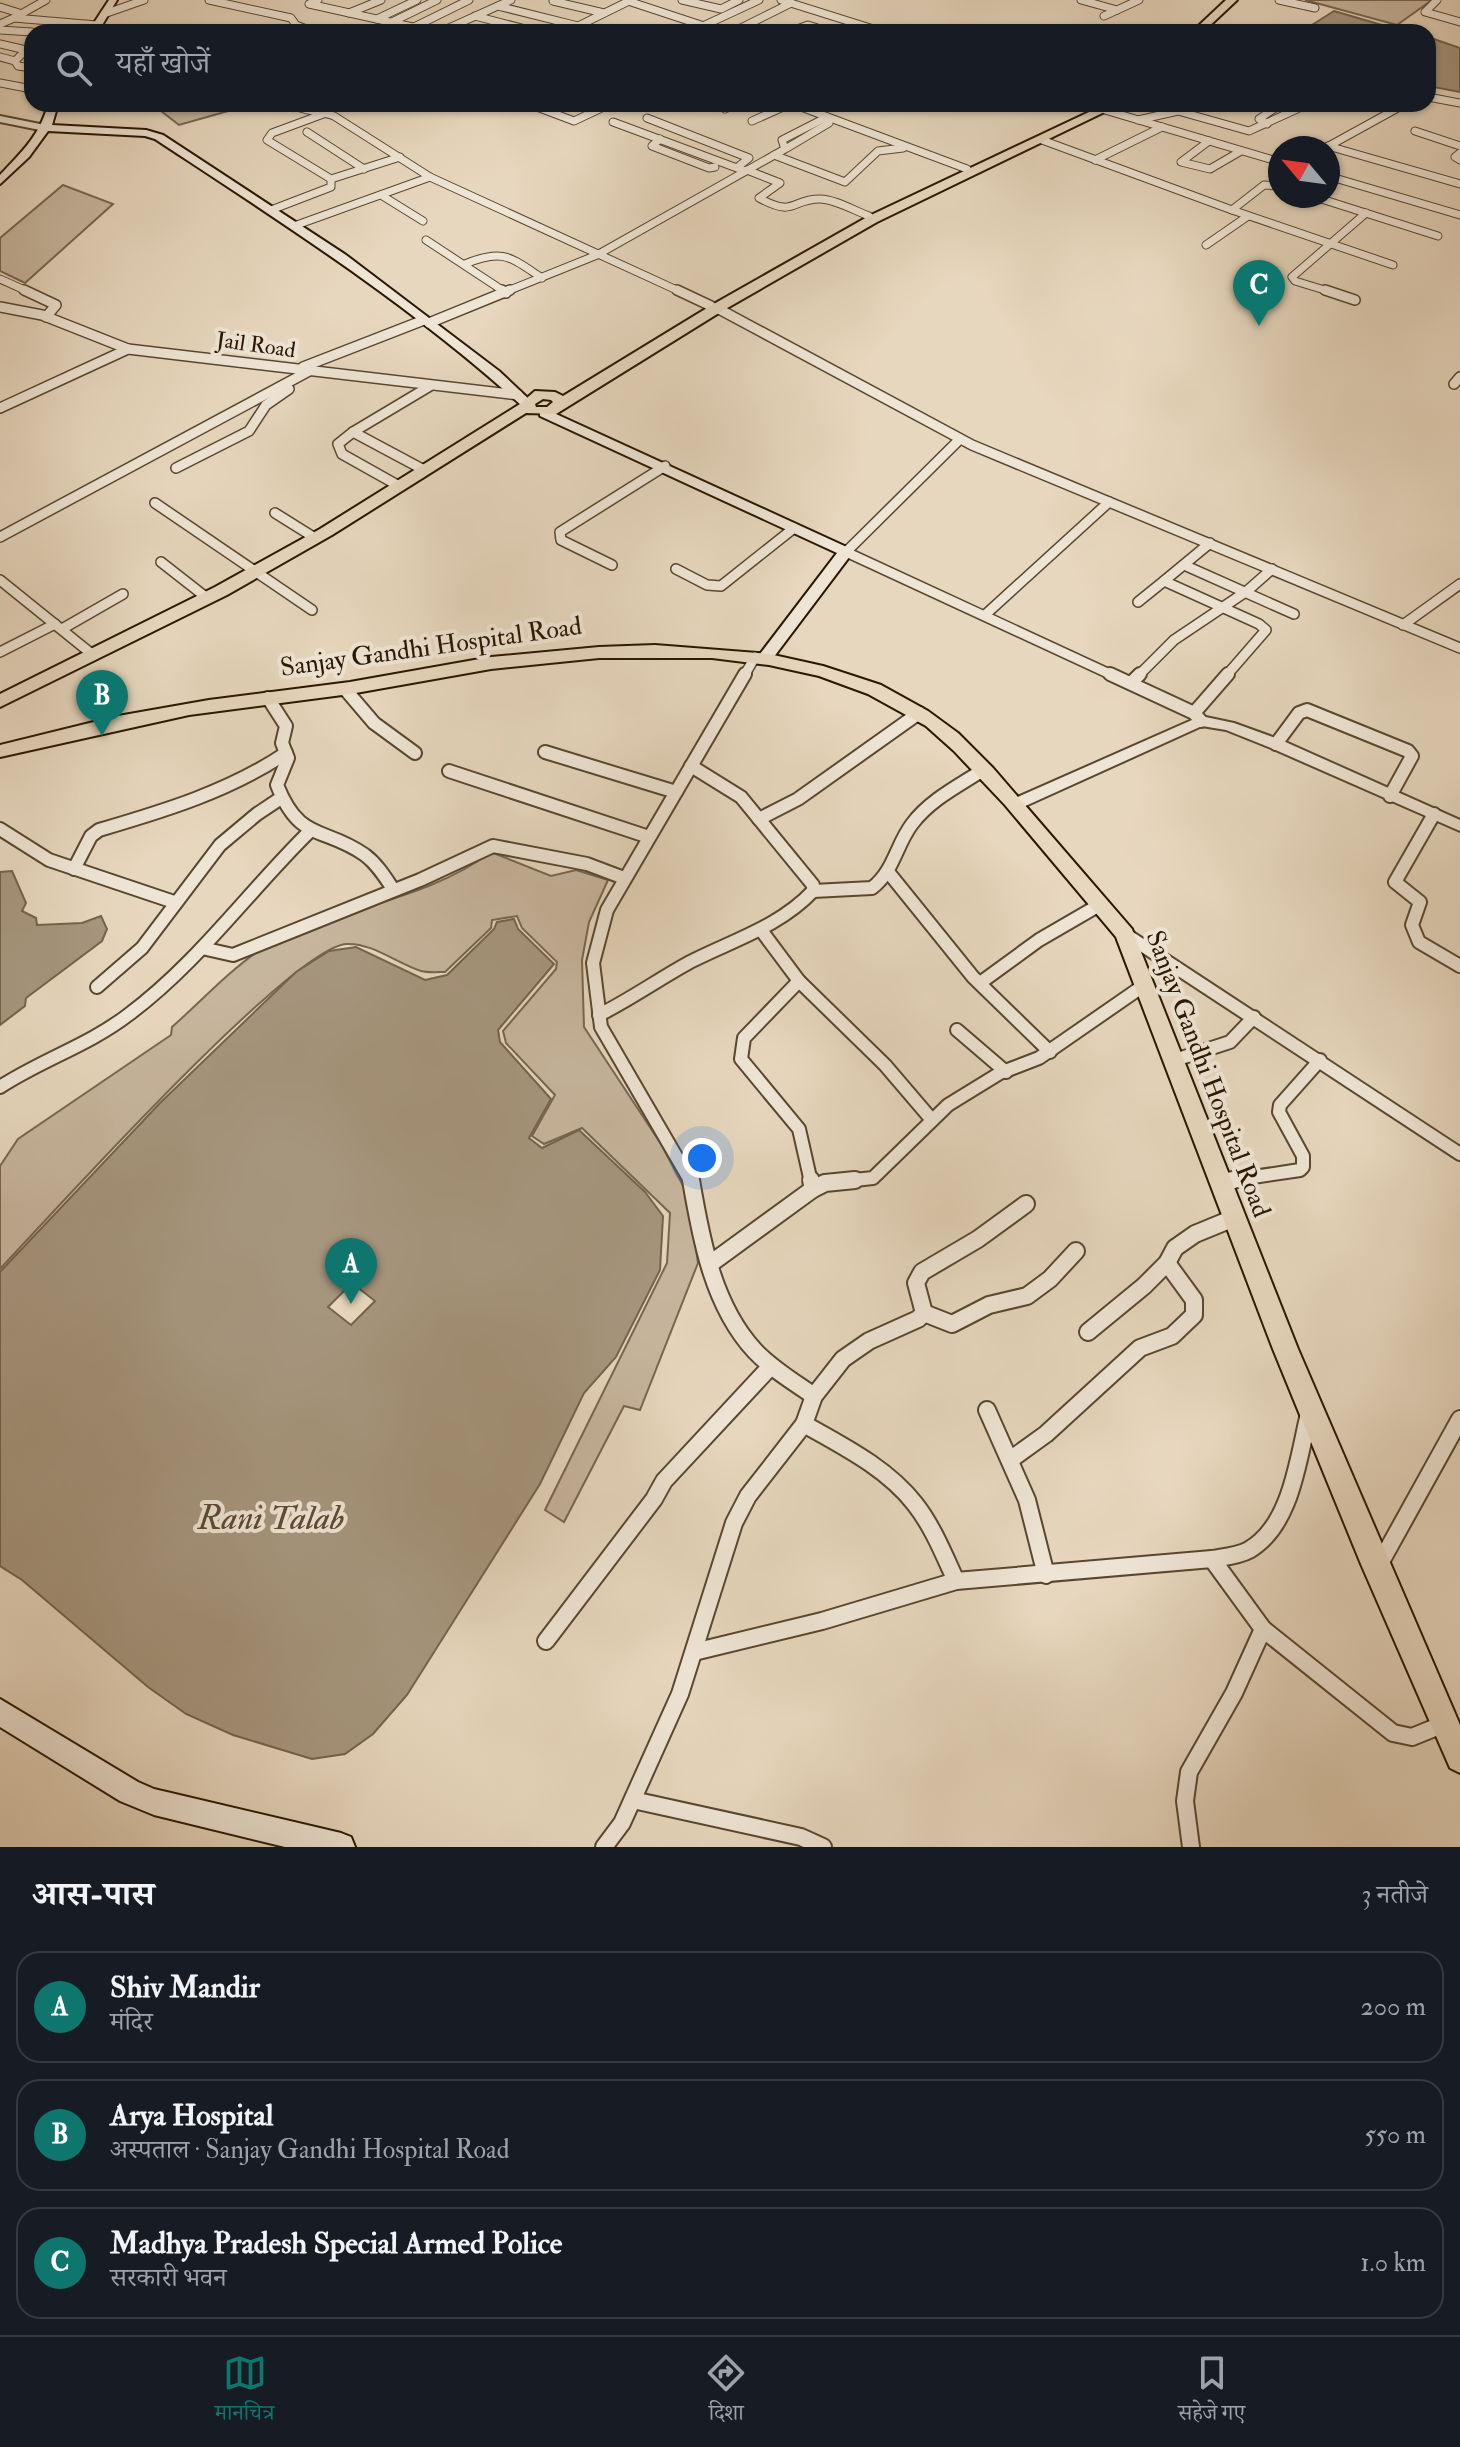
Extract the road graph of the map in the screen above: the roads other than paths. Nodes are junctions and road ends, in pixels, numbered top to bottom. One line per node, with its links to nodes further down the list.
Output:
1 (46, 0): 33 (street)
2 (113, 0): 32 (main road)
3 (144, 0): 32 (street)
4 (209, 0): 43 (street)
5 (318, 0): 30 (street)
6 (381, 0): 30 (street)
7 (417, 0): 37 (street)
8 (437, 0): 38 (street)
9 (469, 0): 45 (street)
10 (511, 0): 26 (street)
11 (609, 0): 23 (street)
12 (682, 0): 13 (street)
13 (737, 0)
14 (759, 0): 51 (street)
15 (781, 0): 24 (street)
16 (1081, 0): 29 (street)
17 (1139, 0): 29 (street)
18 (1225, 0): 54 (main road)
19 (1232, 0): 55 (main road)
20 (1279, 0): 28 (street)
21 (1437, 0): 39 (street)
22 (553, 1): 25 (street)
23 (628, 2): 31 (street); 50 (street)
24 (791, 3): 52 (street); 53 (street)
25 (569, 4): 31 (street); 36 (street)
26 (498, 6): 34 (street); 36 (street)
27 (0, 7): 33 (street)
28 (1315, 8)
29 (1117, 10): 35 (street)
30 (349, 13): 37 (street)
31 (604, 13): 49 (street)
32 (104, 14): 42 (main road)
33 (16, 16): 40 (street); 41 (street)
34 (475, 16): 46 (street); 47 (street)
35 (1104, 16)
36 (541, 17): 48 (street)
37 (377, 19): 38 (street)
38 (392, 22): 44 (street)
39 (1460, 22)
40 (0, 24)
41 (65, 24)
42 (98, 24)
43 (295, 24)
44 (401, 24)
45 (420, 24)
46 (456, 24)
47 (506, 24)
48 (557, 24)
49 (583, 24)
50 (698, 24)
51 (708, 24)
52 (749, 24)
53 (857, 24)
54 (1199, 24)
55 (1206, 24)
56 (0, 30): 57 (street)
57 (24, 32)
58 (0, 44): 59 (street)
59 (24, 50)
60 (24, 52): 62 (street)
61 (0, 57): 62 (street)
62 (15, 61): 63 (street)
63 (24, 67)
64 (0, 83): 65 (street)
65 (24, 88)
66 (1436, 98): 67 (street)
67 (1460, 103)
68 (51, 112): 87 (main road)
69 (552, 112): 70 (street)
70 (593, 112)
71 (773, 112): 86 (street)
72 (815, 112): 83 (street)
73 (1095, 112): 107 (main road)
74 (1097, 112): 93 (main road)
75 (1121, 112): 85 (street)
76 (1166, 112): 85 (street)
77 (1174, 112): 89 (street)
78 (1269, 112): 89 (street)
79 (1292, 112): 89 (street)
80 (1390, 112): 94 (street)
81 (326, 113): 102 (street); 110 (street)
82 (647, 118): 108 (street)
83 (831, 118): 97 (street); 101 (street)
84 (0, 119): 87 (street)
85 (1138, 120): 90 (street)
86 (752, 121)
87 (48, 122): 112 (main road); 117 (main road)
88 (613, 122): 108 (street)
89 (1267, 124)
90 (1162, 127): 95 (street); 104 (street)
91 (1415, 131): 96 (street)
92 (307, 132): 106 (street)
93 (1042, 140): 104 (street); 137 (main road)
94 (1340, 140)
95 (1209, 141): 98 (street); 98 (street)
96 (1460, 146)
97 (914, 149): 101 (street); 107 (street)
98 (1241, 151): 103 (street)
99 (1340, 151): 113 (street)
100 (1460, 153): 105 (street)
101 (774, 155): 108 (street)
102 (400, 157): 106 (street); 109 (street)
103 (1268, 159)
104 (1095, 160): 118 (street)
105 (1460, 160)
106 (364, 169): 110 (street)
107 (967, 169): 121 (main road)
108 (743, 170): 121 (street); 129 (street)
109 (430, 177): 115 (street); 129 (street)
110 (331, 179): 117 (street)
111 (1340, 179): 119 (street)
112 (0, 181)
113 (1460, 184)
114 (1268, 185): 118 (street)
115 (381, 195): 123 (street); 124 (street)
116 (1340, 205): 120 (street)
117 (271, 210): 124 (main road)
118 (1232, 210): 122 (street)
119 (1457, 212)
120 (1366, 213): 125 (street); 127 (street)
121 (869, 216): 137 (main road)
122 (1248, 216): 127 (street); 128 (street)
123 (423, 221)
124 (294, 226): 139 (main road)
125 (1438, 236)
126 (426, 240): 130 (street)
127 (1332, 244): 131 (street); 135 (street)
128 (1206, 245)
129 (597, 255): 132 (street); 137 (street)
130 (465, 264): 132 (street); 134 (street)
131 (1393, 265)
132 (542, 278): 134 (street)
133 (0, 279): 138 (street)
134 (506, 293): 139 (street)
135 (1355, 300)
136 (0, 307): 138 (street, Jail Road)
137 (714, 307): 144 (main road); 147 (street)
138 (46, 317): 140 (street, Jail Road)
139 (426, 322): 141 (street); 142 (main road)
140 (128, 349): 141 (street, Jail Road); 145 (street)
141 (309, 370): 143 (street, Jail Road); 149 (street); 156 (street)
142 (495, 374): 144 (main road); 144 (main road)
143 (430, 386): 144 (street, Jail Road); 146 (street)
144 (542, 403): 148 (main road); 150 (main road)
145 (0, 408)
146 (353, 432): 150 (street); 151 (street)
147 (960, 439): 152 (street); 159 (street)
148 (665, 466): 155 (main road); 161 (street)
149 (176, 468)
150 (424, 470): 151 (main road)
151 (399, 486): 157 (main road)
152 (1109, 502): 158 (street); 176 (street)
153 (155, 503): 165 (street)
154 (275, 513): 157 (street)
155 (794, 528): 159 (main road); 163 (street)
156 (0, 537)
157 (315, 538): 165 (main road)
158 (1210, 543): 162 (street); 164 (street)
159 (846, 552): 176 (street); 182 (main road)
160 (161, 562): 171 (street)
161 (612, 565)
162 (1184, 565): 167 (street); 169 (street)
163 (676, 569)
164 (1272, 569): 169 (street); 177 (street)
165 (255, 572): 171 (main road); 174 (street)
166 (0, 580): 178 (street)
167 (1164, 581): 172 (street); 173 (street)
168 (1460, 584): 177 (street)
169 (1247, 591): 173 (street); 175 (street)
170 (123, 594): 178 (street)
171 (207, 598): 181 (main road)
172 (1138, 602)
173 (1223, 608): 183 (street); 188 (street)
174 (312, 610)
175 (1294, 614)
176 (985, 615): 183 (street)
177 (1403, 625): 179 (street)
178 (58, 627): 180 (street); 181 (street)
179 (1460, 648)
180 (0, 652)
181 (93, 655): 186 (main road)
182 (760, 657): 184 (main road, Sanjay Gandhi Hospital Road); 187 (main road, Sanjay Gandhi Hospital Road); 194 (street)
183 (1131, 683): 188 (street)
184 (345, 689): 185 (main road, Sanjay Gandhi Hospital Road); 193 (street)
185 (268, 698): 190 (main road, Sanjay Gandhi Hospital Road); 192 (street)
186 (0, 701)
187 (919, 713): 195 (main road, Sanjay Gandhi Hospital Road); 202 (street)
188 (1197, 717): 189 (street); 200 (street)
189 (1276, 744): 198 (street); 198 (street)
190 (0, 751)
191 (545, 752): 197 (street)
192 (286, 753): 199 (street); 207 (street)
193 (415, 753)
194 (691, 766): 197 (street); 202 (street)
195 (983, 770): 200 (main road, Sanjay Gandhi Hospital Road); 208 (street)
196 (449, 771): 206 (street)
197 (676, 792): 206 (street)
198 (1390, 796): 201 (street)
199 (281, 798): 205 (street); 212 (street)
200 (1016, 804): 213 (main road, Sanjay Gandhi Hospital Road)
201 (1434, 814): 203 (street); 217 (street)
202 (759, 819): 211 (street)
203 (1460, 826)
204 (0, 829): 207 (street)
205 (309, 832): 210 (street); 216 (street)
206 (649, 837): 209 (street)
207 (74, 869): 212 (street)
208 (889, 873): 211 (street); 219 (street)
209 (624, 878): 210 (street); 222 (street)
210 (393, 889): 216 (street)
211 (813, 891): 214 (street)
212 (174, 902): 221 (street)
213 (1101, 904): 215 (main road, Sanjay Gandhi Hospital Road); 219 (street)
214 (761, 930): 218 (street); 222 (street)
215 (1125, 934): 220 (main road, Sanjay Gandhi Hospital Road); 223 (street)
216 (202, 948): 229 (street)
217 (1460, 966)
218 (799, 981): 230 (street); 233 (street)
219 (980, 983): 225 (street)
220 (1143, 986): 225 (street); 227 (main road, Sanjay Gandhi Hospital Road)
221 (97, 987)
222 (599, 1015): 238 (street)
223 (1254, 1017): 226 (street); 227 (street)
224 (957, 1030): 228 (street)
225 (1050, 1052): 228 (street)
226 (1320, 1060): 231 (street); 232 (street)
227 (1172, 1061): 232 (main road, Sanjay Gandhi Hospital Road)
228 (1006, 1072): 230 (street)
229 (0, 1087)
230 (932, 1120): 233 (street)
231 (1460, 1154)
232 (1219, 1182): 235 (main road, Sanjay Gandhi Hospital Road)
233 (813, 1189): 238 (street)
234 (1026, 1204): 239 (street)
235 (1234, 1218): 237 (street); 244 (main road, Sanjay Gandhi Hospital Road)
236 (1076, 1251): 239 (street)
237 (1167, 1263): 240 (street); 247 (street)
238 (710, 1264): 241 (street)
239 (924, 1313): 242 (street)
240 (1088, 1332)
241 (771, 1366): 242 (street); 253 (street)
242 (814, 1396): 246 (street)
243 (987, 1410): 247 (street)
244 (1310, 1411): 248 (street); 249 (main road, Sanjay Gandhi Hospital Road)
245 (1460, 1419): 249 (street)
246 (804, 1424): 251 (street); 254 (street)
247 (1010, 1460): 250 (street)
248 (1212, 1559): 250 (street); 252 (street)
249 (1377, 1570): 256 (main road, Sanjay Gandhi Hospital Road)
250 (1046, 1575): 251 (street)
251 (956, 1581): 254 (street)
252 (1263, 1629): 256 (street); 262 (street)
253 (546, 1641)
254 (694, 1652): 258 (street)
255 (0, 1712): 259 (main road)
256 (1444, 1724): 257 (main road, Sanjay Gandhi Hospital Road)
257 (1460, 1758)
258 (633, 1800): 260 (street); 261 (street)
259 (331, 1845)
260 (604, 1847)
261 (823, 1847)
262 (1191, 1847)

